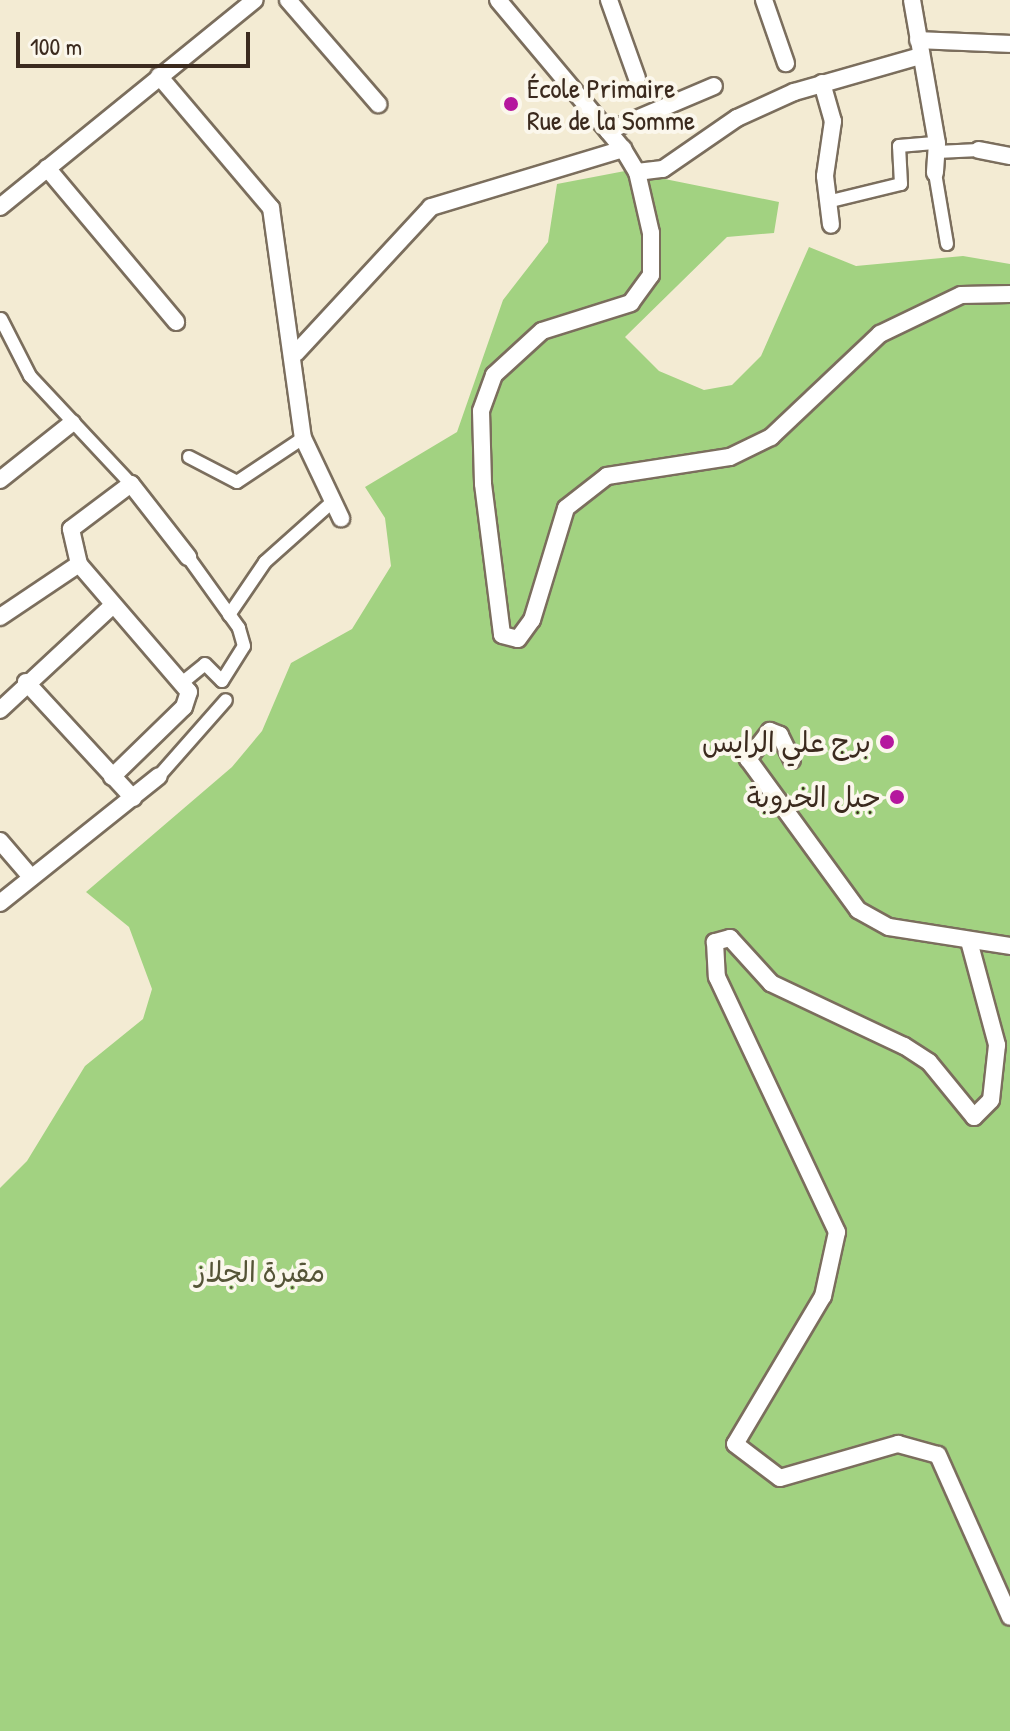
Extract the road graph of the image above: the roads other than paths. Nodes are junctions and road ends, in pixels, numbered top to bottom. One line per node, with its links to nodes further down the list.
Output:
1 (255, 0): 10 (street)
2 (288, 0): 14 (street)
3 (498, 0): 15 (street)
4 (609, 0): 11 (street)
5 (764, 0): 9 (street)
6 (912, 0): 8 (street)
7 (1010, 44): 8 (street)
8 (919, 48): 12 (street); 16 (street)
9 (786, 63)
10 (159, 76): 20 (street); 30 (street)
11 (637, 78)
12 (822, 83): 21 (street); 23 (street)
13 (714, 86): 15 (street)
14 (378, 104)
15 (608, 131): 17 (street)
16 (937, 148): 18 (street); 22 (street); 23 (street)
17 (623, 149): 21 (street); 30 (street)
18 (979, 150): 19 (street)
19 (1010, 156)
20 (47, 168): 24 (street); 29 (street)
21 (637, 172): 27 (street)
22 (935, 173): 26 (street)
23 (827, 202): 25 (street)
24 (0, 207)
25 (831, 225)
26 (947, 244)
27 (1010, 294)
28 (1, 319): 31 (street)
29 (176, 322)
30 (296, 353): 32 (street)
31 (72, 423): 34 (street); 35 (street)
32 (303, 438): 33 (street); 36 (street)
33 (189, 457)
34 (0, 480)
35 (131, 484): 38 (street); 39 (street)
36 (331, 503): 37 (street); 41 (street)
37 (341, 518)
38 (188, 557): 41 (street)
39 (79, 564): 40 (street); 42 (street)
40 (112, 606): 43 (street); 44 (street)
41 (229, 615): 44 (street)
42 (0, 617)
43 (26, 682): 46 (street); 49 (street)
44 (183, 682): 49 (street)
45 (226, 700): 48 (street)
46 (0, 710)
47 (792, 760): 54 (street)
48 (159, 776): 50 (street)
49 (112, 777): 50 (street)
50 (133, 798): 52 (street)
51 (0, 841): 52 (street)
52 (31, 877): 53 (street)
53 (0, 903)
54 (969, 941): 55 (street); 56 (street)
55 (1010, 946)
56 (1010, 1617)

